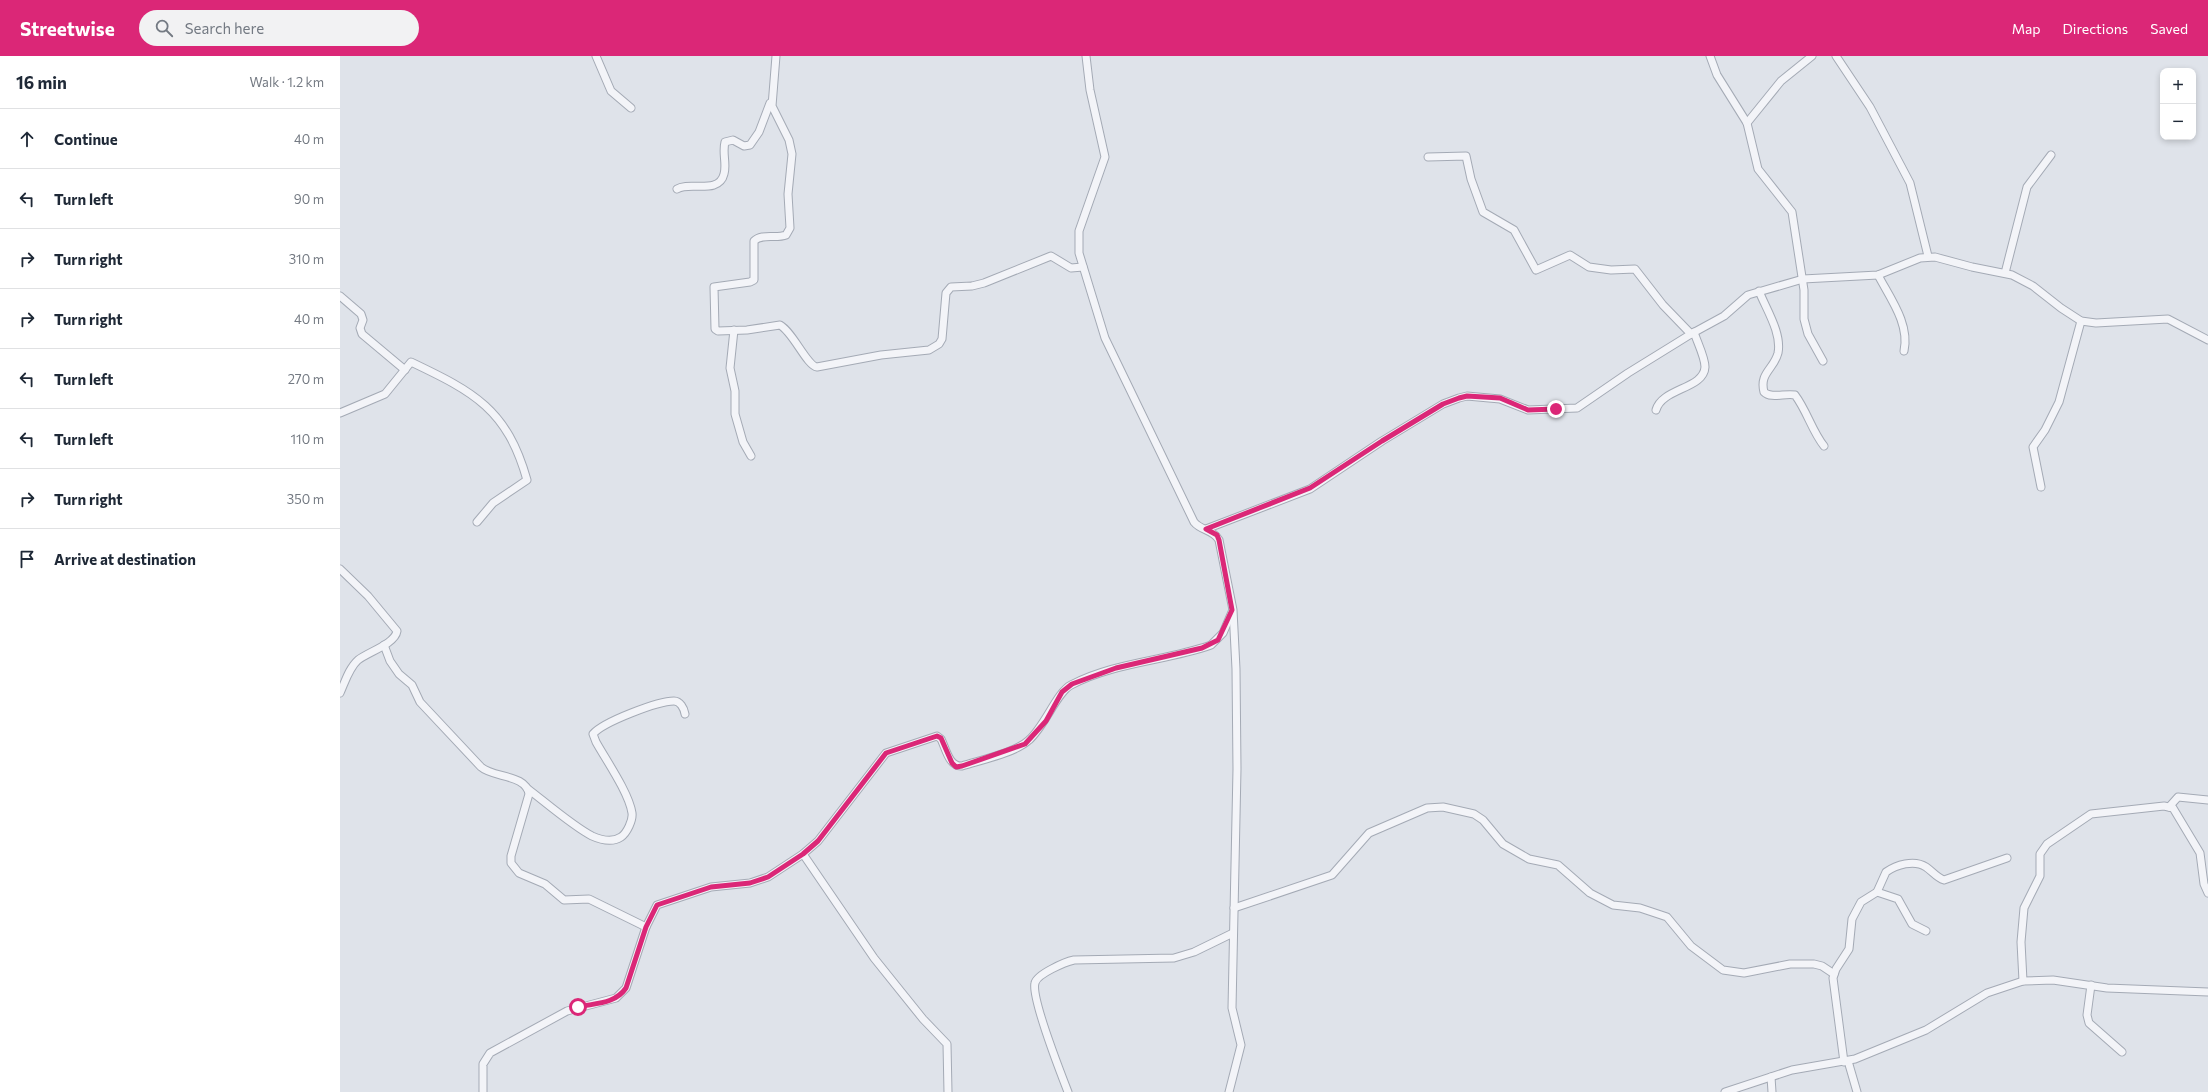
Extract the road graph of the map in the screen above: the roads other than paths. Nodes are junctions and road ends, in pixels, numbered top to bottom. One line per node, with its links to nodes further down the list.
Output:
1 (596, 56): 8 (street)
2 (776, 56): 7 (street)
3 (1086, 56): 14 (street)
4 (1710, 56): 9 (street)
5 (1812, 56): 9 (street)
6 (1836, 56): 13 (street)
7 (771, 101): 12 (street); 21 (street)
8 (631, 108)
9 (1748, 123): 17 (street)
10 (2051, 155): 15 (street)
11 (1428, 157): 22 (street)
12 (677, 189)
13 (1928, 256): 15 (street); 16 (street)
14 (1083, 267): 21 (street); 33 (street)
15 (2005, 273): 20 (street)
16 (1878, 275): 17 (street); 24 (street)
17 (1803, 279): 18 (street); 25 (street)
18 (1759, 291): 22 (street); 29 (street)
19 (340, 296): 26 (street)
20 (2081, 321): 23 (street); 31 (street)
21 (734, 330): 30 (street)
22 (1692, 333): 27 (street); 33 (street)
23 (2208, 340)
24 (1904, 351)
25 (1823, 361)
26 (405, 370): 28 (street); 32 (street)
27 (1656, 410)
28 (340, 413)
29 (1824, 446)
30 (751, 456)
31 (2041, 488)
32 (477, 522)
33 (1206, 529): 35 (street)
34 (340, 569): 36 (street)
35 (1232, 610): 42 (street); 46 (street)
36 (384, 645): 37 (street); 39 (street)
37 (340, 693)
38 (685, 714): 39 (street)
39 (528, 789): 47 (street)
40 (2208, 800): 41 (street)
41 (2169, 806): 45 (street); 51 (street)
42 (803, 854): 47 (street); 58 (street)
43 (2007, 858): 44 (street)
44 (1877, 892): 48 (street); 50 (street)
45 (2208, 893)
46 (1234, 908): 49 (street); 50 (street)
47 (646, 927): 57 (street)
48 (1926, 931)
49 (1233, 933): 59 (street); 60 (street)
50 (1834, 974): 55 (street)
51 (2023, 981): 52 (street); 55 (street)
52 (2091, 985): 53 (street); 54 (street)
53 (2208, 992)
54 (2122, 1052)
55 (1846, 1061): 56 (street); 63 (street)
56 (1771, 1077): 61 (street); 62 (street)
57 (483, 1092)
58 (948, 1092)
59 (1068, 1092)
60 (1229, 1092)
61 (1725, 1092)
62 (1772, 1092)
63 (1857, 1092)

